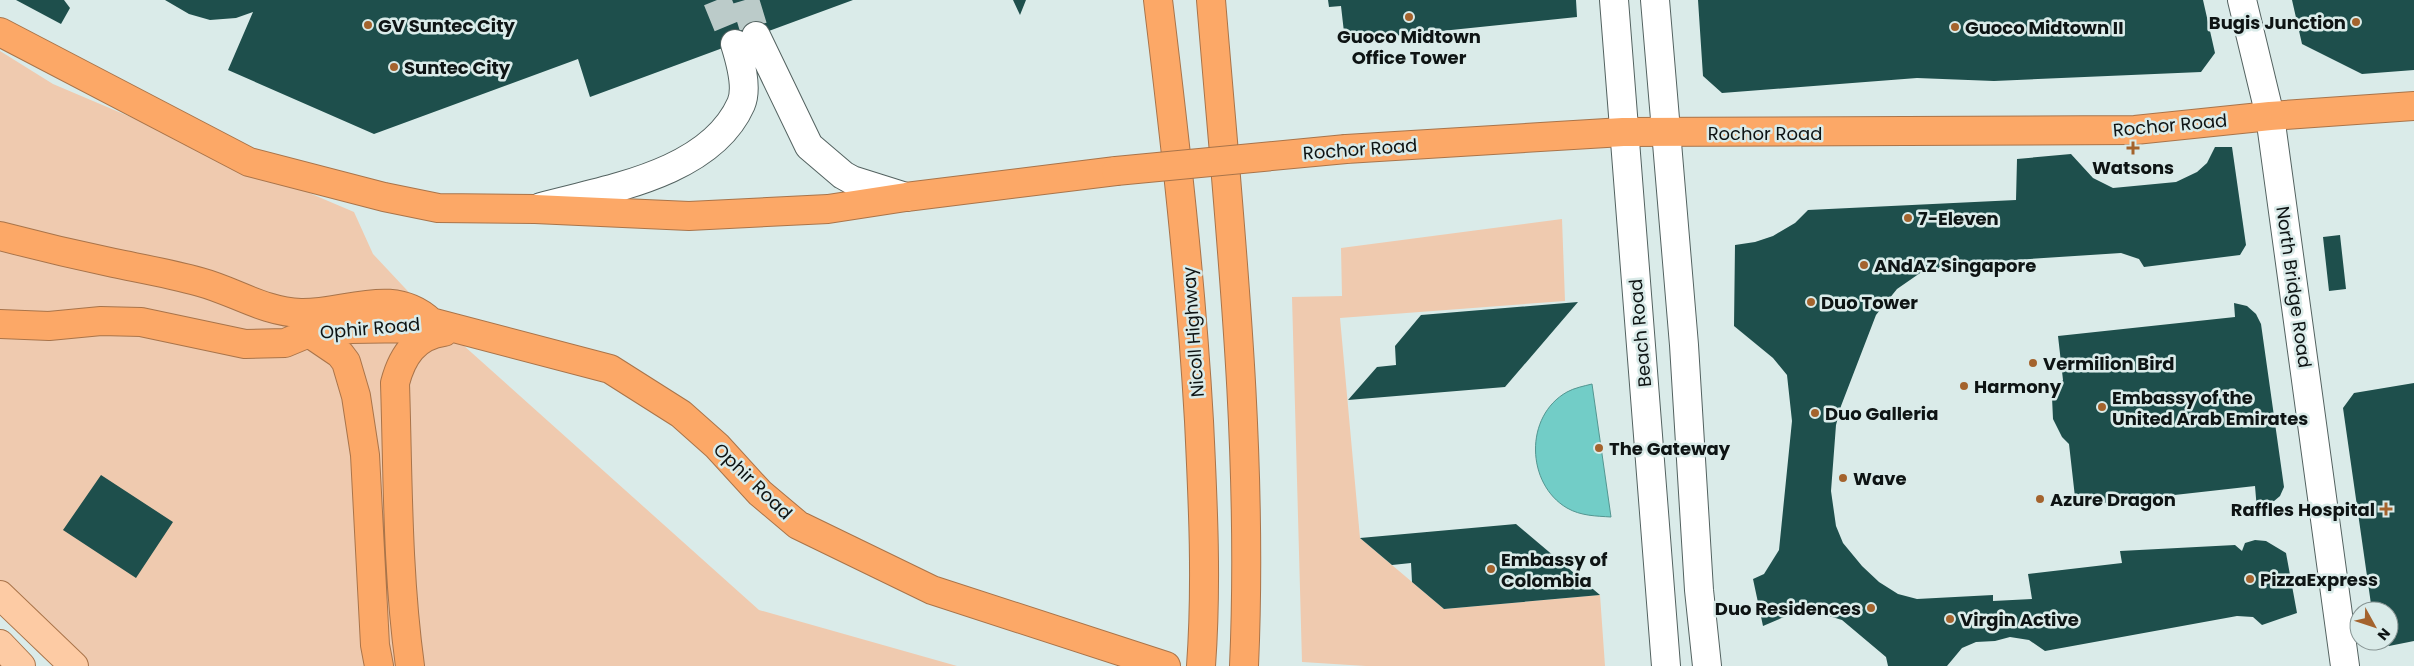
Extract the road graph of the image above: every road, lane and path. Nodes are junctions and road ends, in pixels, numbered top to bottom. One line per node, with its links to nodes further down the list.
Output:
1 (1158, 0): 27 (highway, Nicoll Highway)
2 (1211, 0): 28 (highway)
3 (1614, 0): 11 (main road, Beach Road)
4 (1656, 0): 12 (main road)
5 (2242, 0): 10 (main road, North Bridge Road)
6 (0, 32): 8 (highway)
7 (0, 40): 8 (highway)
8 (29, 49): 14 (highway, Rochor Road)
9 (2414, 106): 10 (highway, Rochor Road)
10 (2270, 116): 12 (highway, Rochor Road); 31 (main road, North Bridge Road)
11 (1623, 132): 12 (highway, Rochor Road); 13 (highway, Rochor Road, bridge); 29 (main road, Beach Road)
12 (1666, 133): 30 (main road)
13 (906, 197): 14 (highway, Rochor Road); 14 (main road)
14 (534, 209)
15 (0, 236): 16 (highway, Ophir Road)
16 (431, 322): 18 (highway, Ophir Road); 19 (highway, Ophir Road)
17 (0, 324): 19 (highway, Ophir Road)
18 (460, 329): 25 (highway); 26 (highway, Ophir Road)
19 (308, 333): 24 (highway)
20 (0, 595): 23 (main road)
21 (0, 644): 22 (main road)
22 (22, 666)
23 (74, 666)
24 (379, 666)
25 (410, 666)
26 (1166, 666)
27 (1202, 666)
28 (1244, 666)
29 (1666, 666)
30 (1707, 666)
31 (2345, 666)

